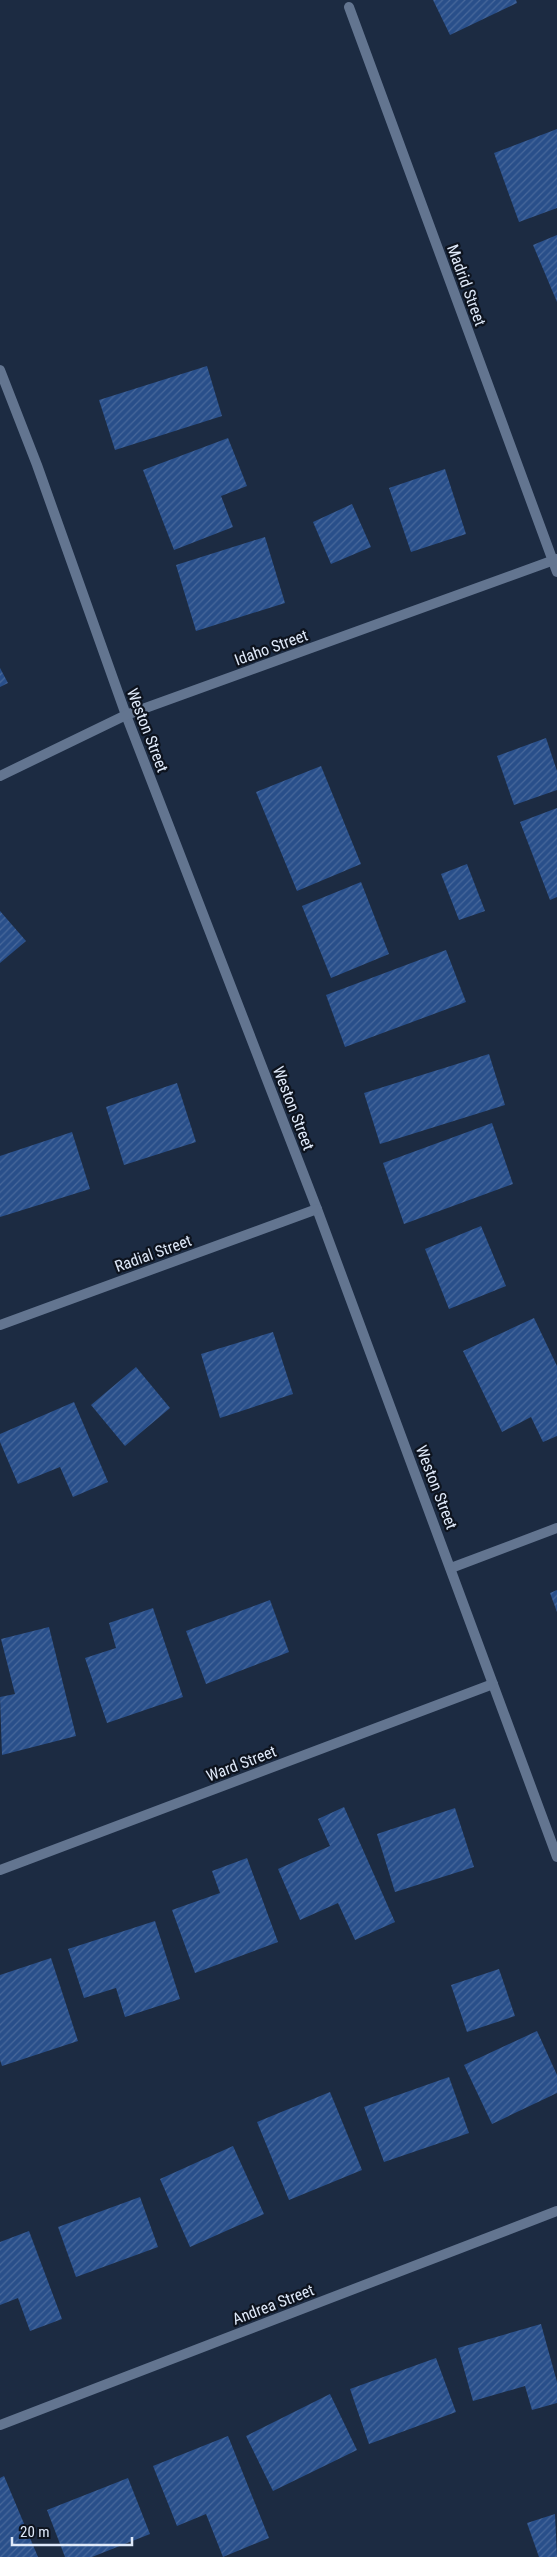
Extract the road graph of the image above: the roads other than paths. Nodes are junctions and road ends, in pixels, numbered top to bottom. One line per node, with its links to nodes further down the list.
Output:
1 (349, 8): 3 (street, Madrid Street)
2 (0, 370): 5 (street, Weston Street)
3 (555, 560): 4 (street, Madrid Street); 5 (street, Idaho Street)
4 (557, 572)
5 (126, 715): 6 (street, Idaho Street); 7 (street, Weston Street)
6 (0, 776)
7 (317, 1209): 8 (street, Radial Street); 10 (street, Weston Street)
8 (0, 1325)
9 (557, 1528): 10 (street)
10 (451, 1568): 11 (street, Weston Street)
11 (493, 1684): 12 (street, Weston Street); 13 (street, Ward Street)
12 (557, 1857)
13 (0, 1870)
14 (557, 2211): 15 (street, Andrea Street)
15 (0, 2425)

